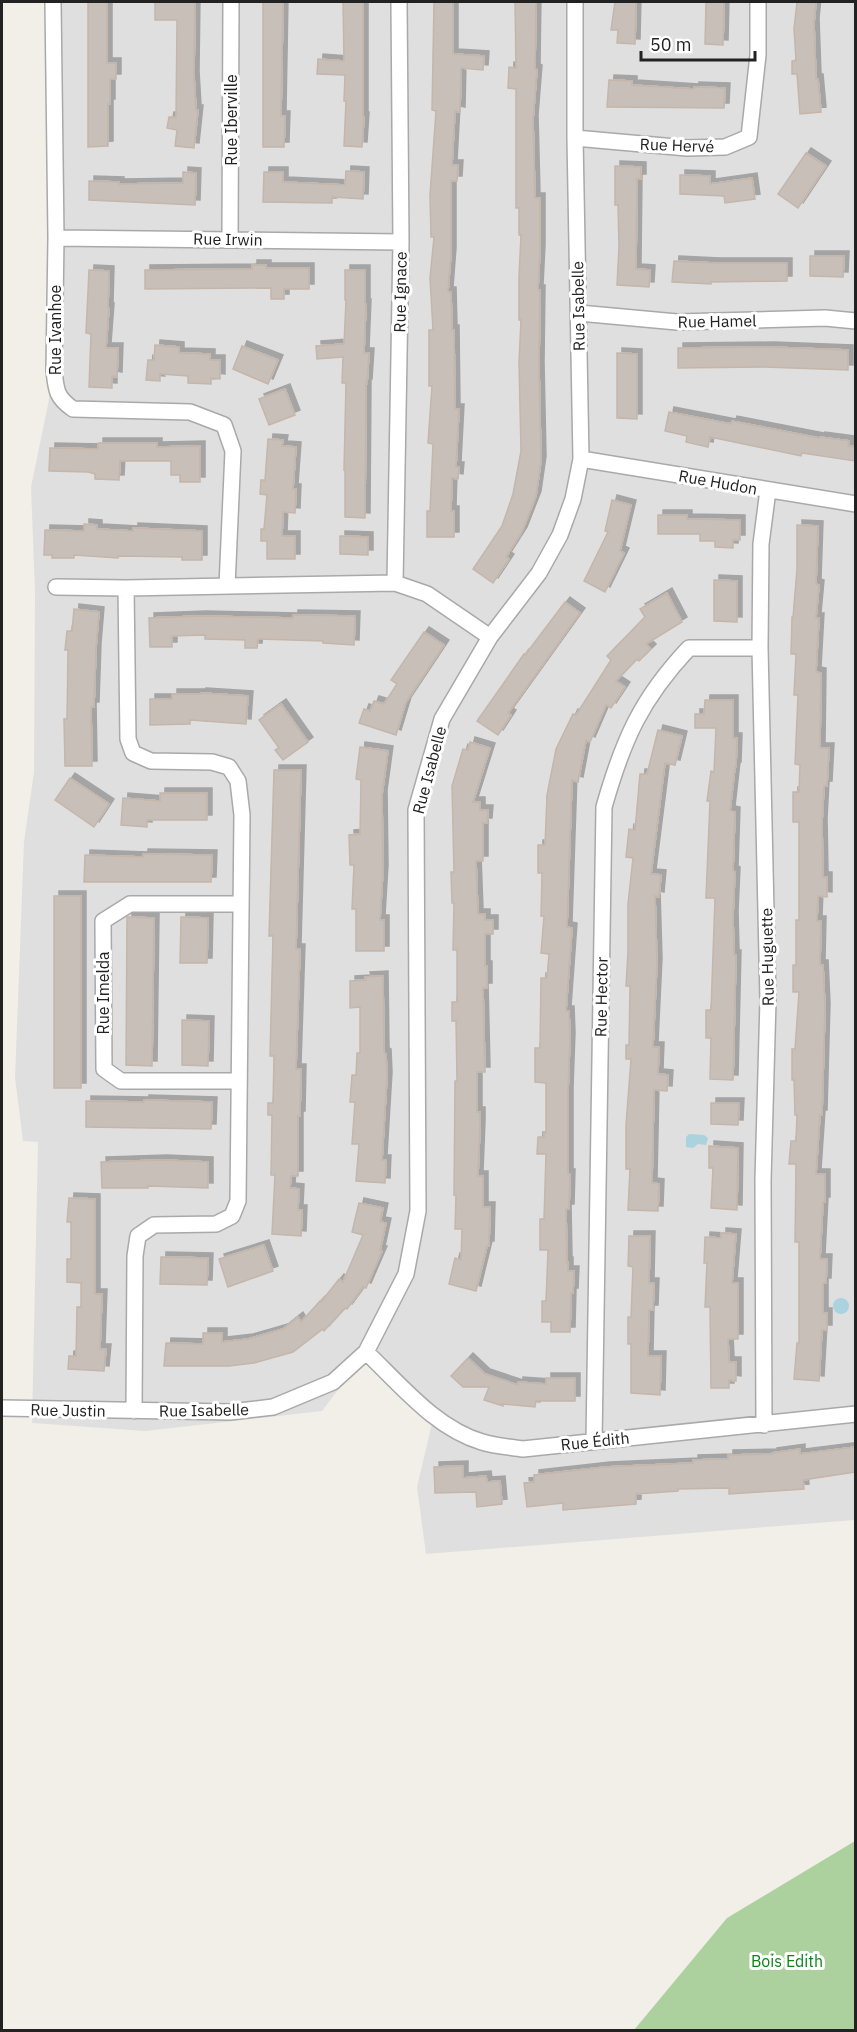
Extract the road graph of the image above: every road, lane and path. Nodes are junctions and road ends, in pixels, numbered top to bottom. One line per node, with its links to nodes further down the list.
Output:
1 (54, 2): 7 (street, Rue Ivanhoe)
2 (231, 2): 8 (street, Rue Iberville)
3 (399, 2): 9 (street, Rue Ignace)
4 (575, 2): 6 (street, Rue Isabelle)
5 (758, 2): 6 (street, Rue Hervé)
6 (575, 138): 10 (street, Rue Isabelle)
7 (56, 238): 8 (street, Rue Irwin); 16 (street, Rue Ivanhoe)
8 (230, 239): 9 (street, Rue Irwin)
9 (401, 242): 15 (street, Rue Ignace)
10 (579, 313): 11 (street, Rue Hamel); 12 (street, Rue Isabelle)
11 (855, 321)
12 (581, 459): 13 (street, Rue Hudon); 19 (street, Rue Isabelle)
13 (768, 490): 14 (street, Rue Hudon); 20 (street, Rue Huguette)
14 (855, 504)
15 (395, 583): 16 (street); 19 (street)
16 (226, 586): 18 (street)
17 (56, 587): 18 (street)
18 (126, 588): 21 (street)
19 (490, 637): 23 (street, Rue Isabelle)
20 (760, 648): 27 (street, Rue Huguette); 28 (street, Rue Hector)
21 (240, 904): 22 (street); 22 (street, Rue Imelda)
22 (238, 1081): 25 (street)
23 (366, 1352): 25 (street, Rue Isabelle); 28 (street, Rue Édith)
24 (2, 1408): 25 (street, Rue Justin)
25 (134, 1411)
26 (855, 1414): 27 (street, Rue Édith)
27 (765, 1425): 28 (street, Rue Édith)
28 (594, 1441)

